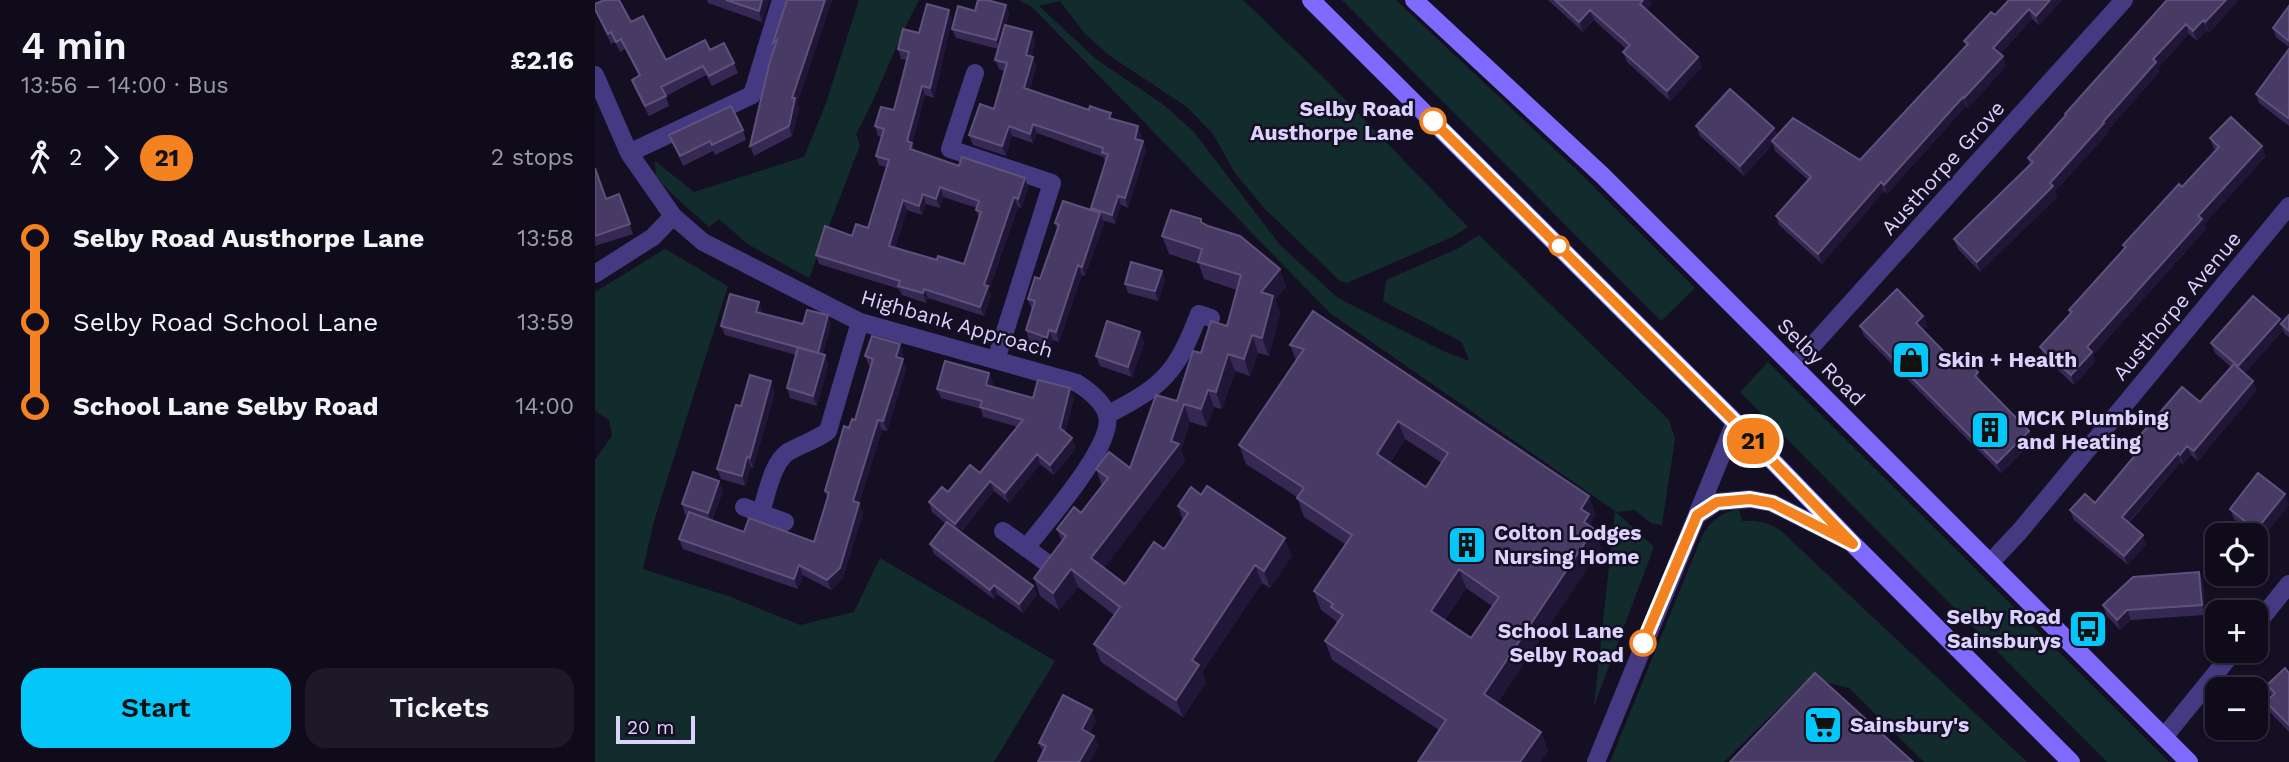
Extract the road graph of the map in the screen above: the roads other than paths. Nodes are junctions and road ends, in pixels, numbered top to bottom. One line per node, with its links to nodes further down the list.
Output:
1 (781, 0): 7 (street)
2 (1311, 0): 16 (main road)
3 (2124, 0): 14 (street, Austhorpe Grove)
4 (1422, 3): 14 (main road, Selby Road)
5 (975, 73): 13 (street)
6 (595, 75): 7 (street, Highbank Approach)
7 (629, 153): 9 (street, Highbank Approach)
8 (2289, 206): 23 (street, Austhorpe Avenue)
9 (673, 216): 10 (street); 12 (street, Highbank Approach)
10 (595, 274)
11 (1211, 318): 15 (street)
12 (860, 322): 13 (street, Highbank Approach); 18 (street)
13 (996, 360): 15 (street, Highbank Approach)
14 (1794, 366): 23 (main road, Selby Road)
15 (1107, 415): 21 (street)
16 (1735, 422): 17 (street); 20 (main road)
17 (1697, 515): 20 (street); 28 (street)
18 (785, 522)
19 (1003, 531): 21 (street)
20 (1853, 544): 29 (main road)
21 (1026, 548): 22 (street)
22 (1047, 563)
23 (1990, 563): 27 (main road, Selby Road)
24 (2289, 584): 25 (street)
25 (2268, 610)
26 (2224, 663): 27 (street)
27 (2164, 737): 30 (main road, Selby Road)
28 (1596, 762)
29 (2071, 762)
30 (2189, 762)

